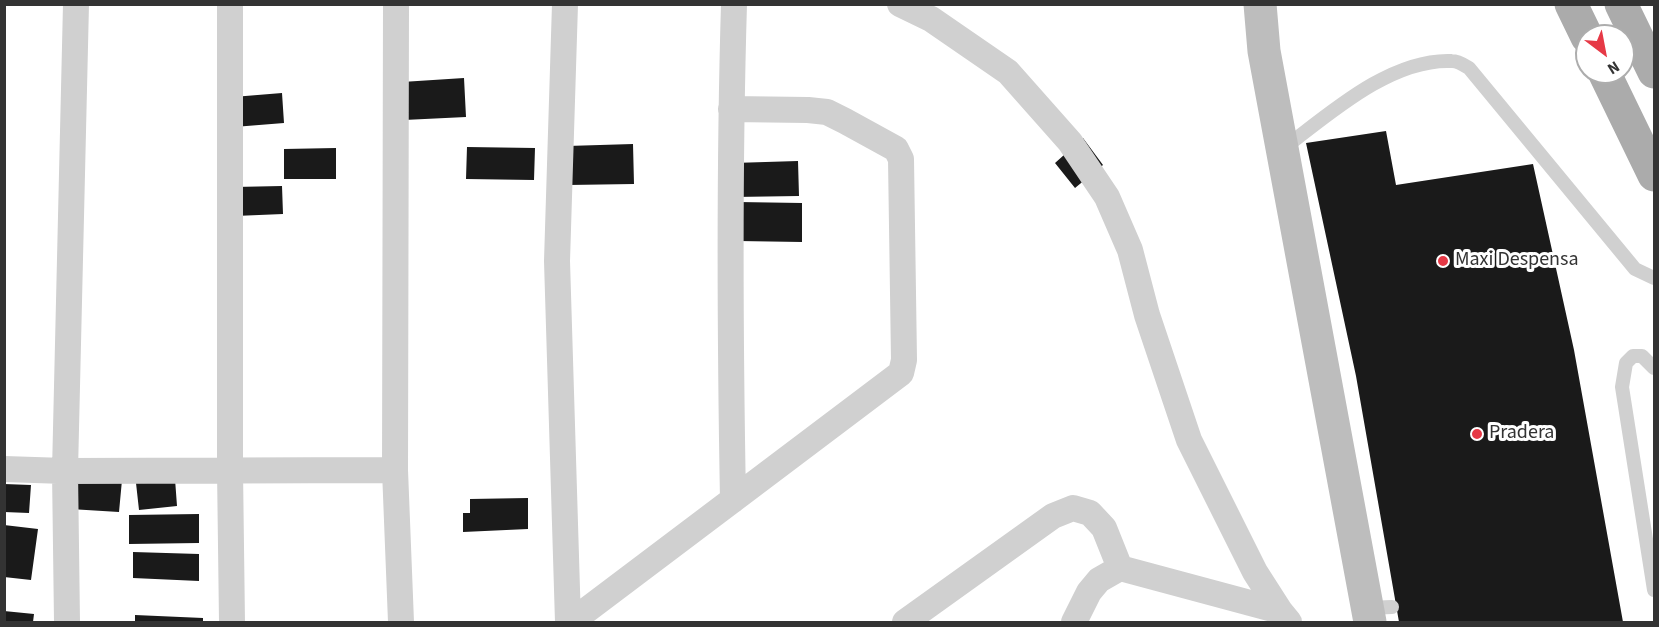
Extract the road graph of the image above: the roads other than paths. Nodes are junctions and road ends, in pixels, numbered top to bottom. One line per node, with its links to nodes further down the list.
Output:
1 (76, 4): 21 (street)
2 (230, 4): 19 (street)
3 (396, 4): 20 (street)
4 (565, 4): 30 (street)
5 (734, 4): 13 (street)
6 (900, 4): 26 (street)
7 (1260, 4): 14 (street)
8 (1571, 4): 10 (main road)
9 (1621, 4): 11 (main road)
10 (1581, 24)
11 (1654, 72)
12 (1610, 84): 15 (main road)
13 (731, 109): 22 (street); 22 (street)
14 (1283, 149): 16 (lane); 25 (street)
15 (1654, 175)
16 (1654, 278)
17 (1654, 368): 24 (lane)
18 (4, 469): 21 (street)
19 (230, 470): 20 (street); 21 (street); 28 (street)
20 (395, 470): 29 (street)
21 (65, 471): 27 (street)
22 (732, 500): 30 (street)
23 (1120, 568): 26 (street); 31 (street); 32 (street)
24 (1654, 590)
25 (1376, 612)
26 (1276, 619)
27 (67, 622)
28 (232, 622)
29 (401, 622)
30 (570, 622)
31 (905, 622)
32 (1074, 622)

